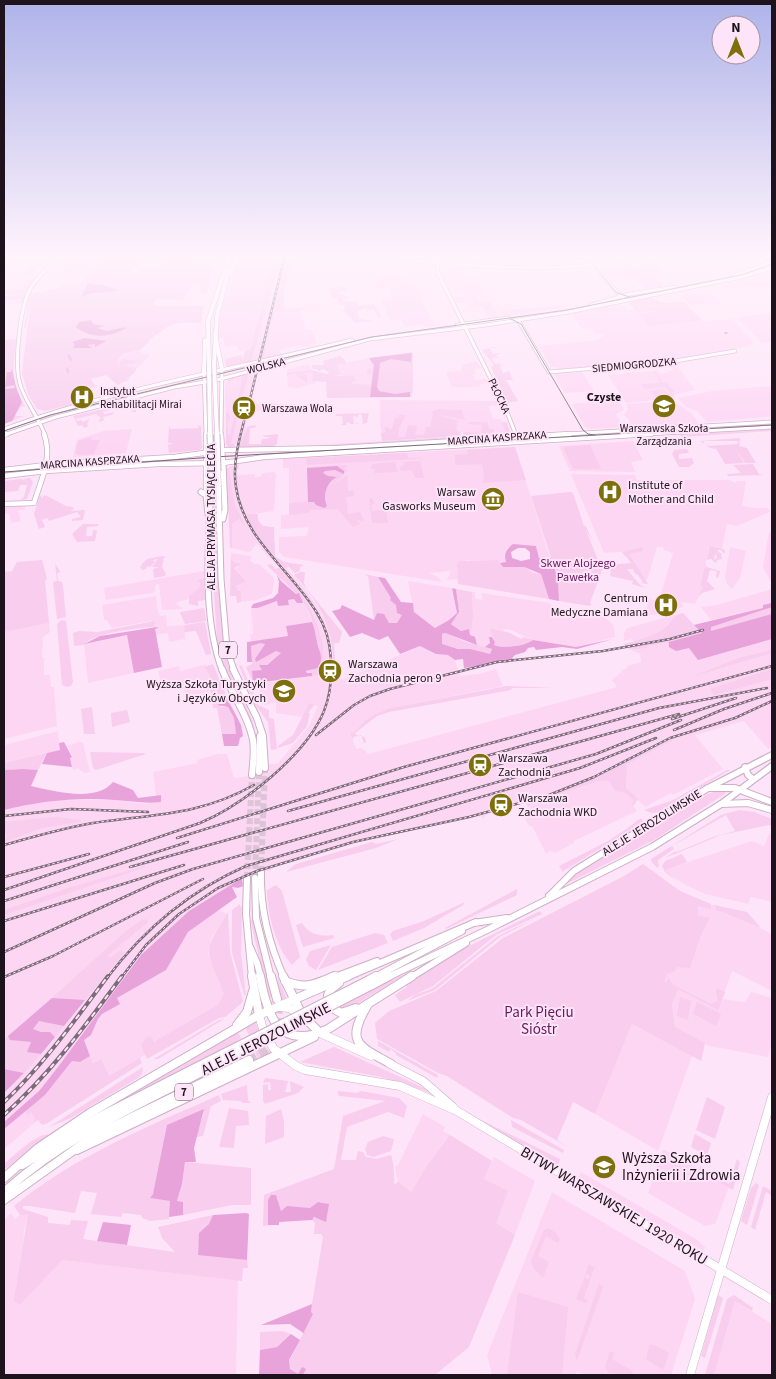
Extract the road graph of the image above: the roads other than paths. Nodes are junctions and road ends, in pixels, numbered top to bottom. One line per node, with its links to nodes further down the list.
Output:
1 (24, 319): 18 (main road)
2 (209, 319): 9 (main road, ALEJA PRYMASA TYSIĄCLECIA / 7)
3 (216, 319): 10 (main road, ALEJA PRYMASA TYSIĄCLECIA / 7)
4 (461, 319): 8 (main road)
5 (502, 319): 8 (main road, WOLSKA)
6 (522, 319): 7 (main road, WOLSKA)
7 (518, 320): 8 (main road, WOLSKA); 12 (main road, SIEDMIOGRODZKA)
8 (463, 326): 11 (main road, WOLSKA); 24 (main road, PŁOCKA)
9 (207, 331): 13 (main road, ALEJA PRYMASA TYSIĄCLECIA / 7); 15 (main road)
10 (214, 332): 13 (main road, ALEJA PRYMASA TYSIĄCLECIA / 7); 14 (main road)
11 (337, 346): 14 (main road, WOLSKA); 16 (main road, WOLSKA)
12 (735, 351)
13 (212, 364): 40 (main road, ALEJA PRYMASA TYSIĄCLECIA / 7, bridge); 41 (main road, ALEJA PRYMASA TYSIĄCLECIA / 7, bridge)
14 (222, 370): 15 (main road, WOLSKA); 16 (main road, ALEJA PRYMASA TYSIĄCLECIA)
15 (204, 374): 17 (main road, ALEJA PRYMASA TYSIĄCLECIA); 18 (main road)
16 (222, 379): 17 (main road, WOLSKA); 27 (main road, ALEJA PRYMASA TYSIĄCLECIA)
17 (204, 383): 20 (main road); 28 (main road, ALEJA PRYMASA TYSIĄCLECIA)
18 (35, 418): 20 (main road); 22 (main road)
19 (772, 422): 24 (main road, MARCINA KASPRZAKA)
20 (38, 423): 23 (main road); 26 (main road)
21 (772, 427): 25 (main road, MARCINA KASPRZAKA)
22 (4, 429)
23 (4, 435)
24 (516, 436): 25 (main road, PŁOCKA); 27 (main road, MARCINA KASPRZAKA)
25 (519, 443): 29 (main road, MARCINA KASPRZAKA)
26 (48, 451): 30 (main road); 32 (main road)
27 (222, 451): 28 (main road, MARCINA KASPRZAKA); 29 (main road, ALEJA PRYMASA TYSIĄCLECIA)
28 (206, 452): 30 (main road, MARCINA KASPRZAKA); 31 (main road, ALEJA PRYMASA TYSIĄCLECIA)
29 (224, 463): 31 (main road, MARCINA KASPRZAKA); 40 (main road)
30 (48, 464): 32 (main road, MARCINA KASPRZAKA); 35 (main road)
31 (206, 464): 35 (main road, MARCINA KASPRZAKA); 38 (main road, ALEJA PRYMASA TYSIĄCLECIA)
32 (42, 465): 33 (main road, MARCINA KASPRZAKA); 34 (main road)
33 (4, 470)
34 (40, 471): 35 (main road, MARCINA KASPRZAKA); 36 (main road, MARCINA KASPRZAKA); 37 (main road)
35 (46, 471): 37 (main road)
36 (4, 476)
37 (38, 490): 39 (main road)
38 (203, 494): 41 (main road)
39 (4, 504)
40 (221, 526): 42 (main road, ALEJA PRYMASA TYSIĄCLECIA / 7)
41 (210, 528): 48 (main road, ALEJA PRYMASA TYSIĄCLECIA / 7)
42 (260, 726): 46 (main road, ALEJA PRYMASA TYSIĄCLECIA); 47 (main road, 7)
43 (772, 755): 45 (main road, ALEJE JEROZOLIMSKIE)
44 (772, 766): 49 (main road, ALEJE JEROZOLIMSKIE)
45 (745, 767): 49 (main road); 51 (main road, ALEJE JEROZOLIMSKIE)
46 (265, 768)
47 (259, 772)
48 (252, 775)
49 (753, 779): 52 (main road, ALEJE JEROZOLIMSKIE)
50 (725, 786): 51 (main road); 52 (main road); 53 (main road)
51 (708, 788): 58 (main road, ALEJE JEROZOLIMSKIE)
52 (740, 789): 53 (main road, ALEJE JEROZOLIMSKIE); 54 (main road)
53 (730, 797): 55 (main road, ALEJE JEROZOLIMSKIE)
54 (772, 802)
55 (721, 804): 56 (main road); 58 (main road, ALEJE JEROZOLIMSKIE)
56 (772, 810)
57 (254, 876): 62 (main road, 7); 65 (main road); 69 (main road)
58 (541, 903): 59 (main road, ALEJE JEROZOLIMSKIE)
59 (513, 917): 60 (main road, ALEJE JEROZOLIMSKIE); 61 (main road, ALEJE JEROZOLIMSKIE)
60 (476, 922): 63 (main road); 66 (main road, ALEJE JEROZOLIMSKIE)
61 (487, 930): 66 (main road, ALEJE JEROZOLIMSKIE); 70 (main road)
62 (249, 945): 67 (main road, 7); 71 (main road)
63 (387, 959): 64 (main road); 65 (main road)
64 (354, 974): 68 (main road); 70 (main road)
65 (285, 981): 68 (main road)
66 (370, 982): 78 (main road, ALEJE JEROZOLIMSKIE, bridge)
67 (254, 989): 71 (main road); 73 (main road, 7)
68 (294, 1000): 69 (main road); 72 (main road)
69 (277, 1003): 71 (main road); 72 (main road)
70 (368, 1004): 74 (main road, ALEJE JEROZOLIMSKIE); 77 (main road)
71 (263, 1013): 73 (main road, ALEJE JEROZOLIMSKIE); 74 (main road); 75 (main road)
72 (300, 1015): 74 (main road)
73 (232, 1030): 82 (main road, ALEJE JEROZOLIMSKIE / 7)
74 (320, 1033): 75 (main road, ALEJE JEROZOLIMSKIE); 77 (main road, BITWY WARSZAWSKIEJ 1920 ROKU)
75 (279, 1055): 80 (main road, BITWY WARSZAWSKIEJ 1920 ROKU); 81 (main road, ALEJE JEROZOLIMSKIE)
76 (249, 1060): 81 (main road, 7)
77 (391, 1064): 80 (main road, BITWY WARSZAWSKIEJ 1920 ROKU)
78 (188, 1075): 82 (main road, ALEJE JEROZOLIMSKIE); 84 (main road, ALEJE JEROZOLIMSKIE)
79 (772, 1097): 86 (main road)
80 (457, 1110): 86 (main road, BITWY WARSZAWSKIEJ 1920 ROKU)
81 (68, 1154): 85 (main road, 7)
82 (14, 1170): 83 (main road, ALEJE JEROZOLIMSKIE / 7)
83 (4, 1178)
84 (4, 1192)
85 (4, 1200)
86 (721, 1270): 87 (main road, BITWY WARSZAWSKIEJ 1920 ROKU); 88 (main road)
87 (772, 1300)
88 (690, 1375)

